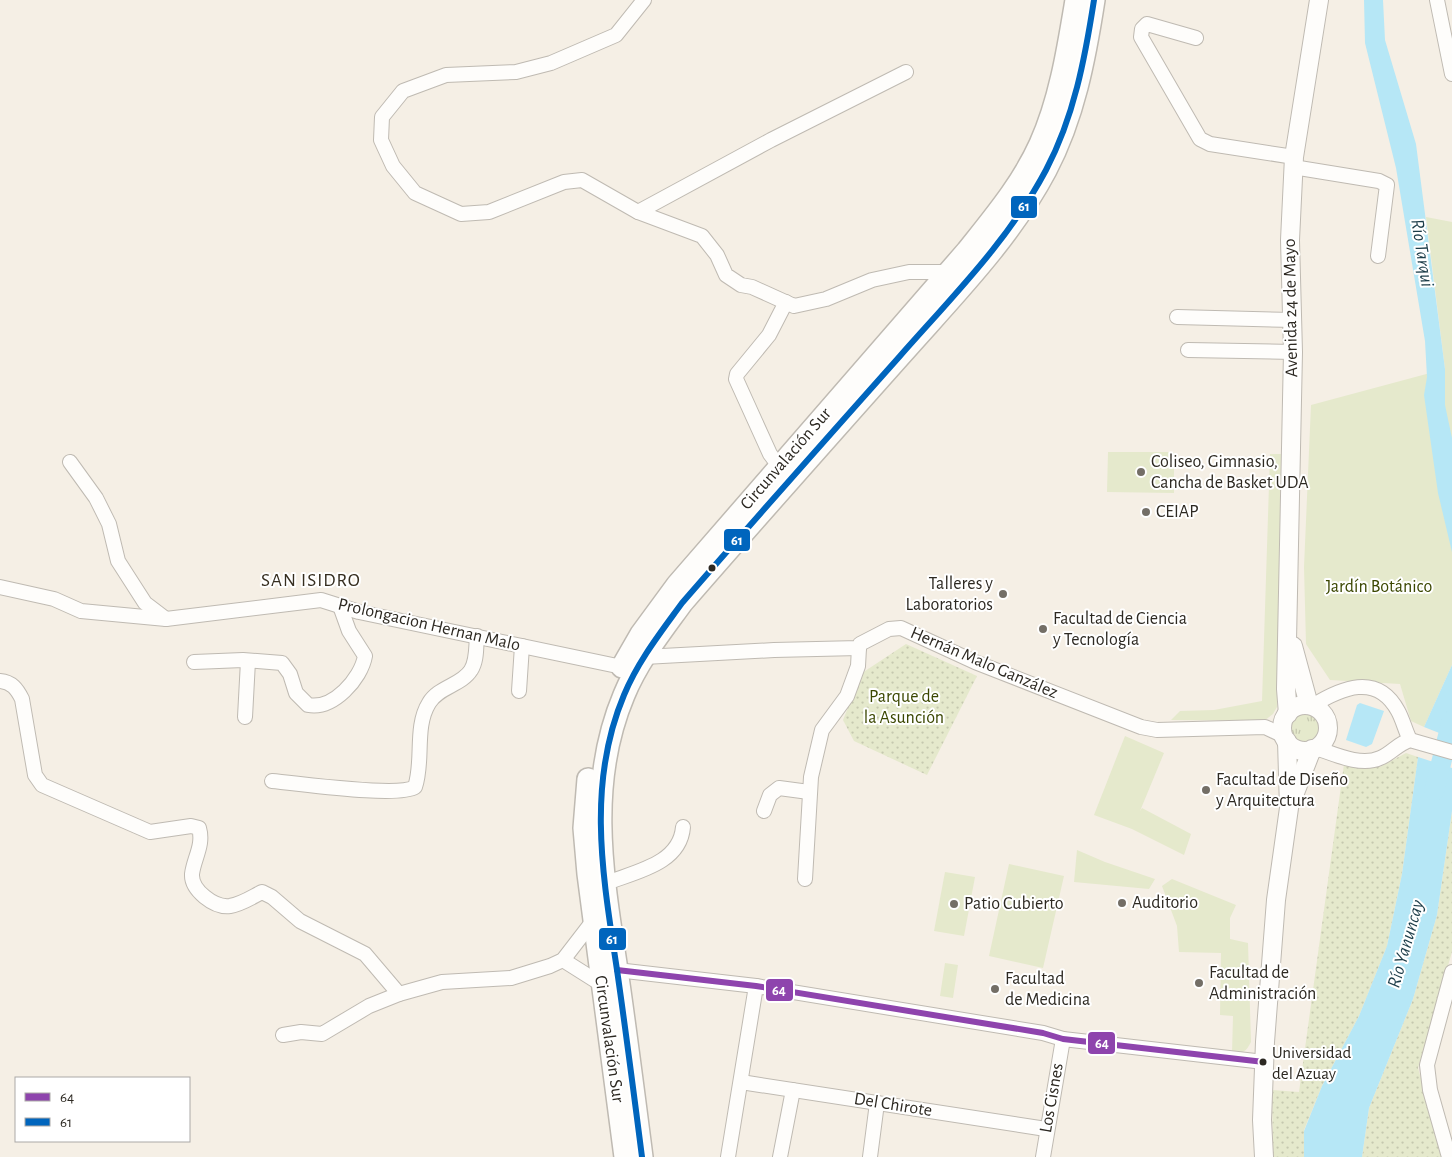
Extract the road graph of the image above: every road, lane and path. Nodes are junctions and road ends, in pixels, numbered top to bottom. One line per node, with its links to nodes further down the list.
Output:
1 (644, 0): 11 (street)
2 (1076, 0): 13 (highway, Circunvalación Sur)
3 (1094, 0): 28 (highway, Circunvalación Sur)
4 (1319, 0): 10 (main road, Avenida 24 de Mayo)
5 (1437, 0): 6 (street)
6 (1448, 27): 9 (street)
7 (1196, 38): 10 (street)
8 (906, 72): 11 (street)
9 (1452, 74)
10 (1294, 162): 12 (street); 16 (main road, Avenida 24 de Mayo)
11 (638, 212): 14 (street)
12 (1378, 256)
13 (949, 272): 14 (street); 20 (highway, Circunvalación Sur)
14 (786, 302): 20 (street)
15 (1177, 317): 16 (street)
16 (1293, 320): 18 (main road, Avenida 24 de Mayo)
17 (1188, 350): 18 (street)
18 (1293, 352): 23 (main road, Avenida 24 de Mayo)
19 (70, 462): 24 (street)
20 (779, 466): 31 (highway, Circunvalación Sur)
21 (0, 587): 24 (street, Prolongacion Hernan Malo)
22 (340, 606): 24 (street, Prolongacion Hernan Malo); 25 (street, Prolongacion Hernan Malo); 29 (street)
23 (1288, 618): 34 (main road, Avenida 24 de Mayo); 35 (main road, Avenida 24 de Mayo)
24 (166, 619)
25 (476, 636): 26 (street, Prolongacion Hernan Malo); 42 (street)
26 (522, 646): 31 (street, Prolongacion Hernan Malo); 33 (street)
27 (859, 648): 28 (street); 37 (street, Hernán Malo Ganzález); 43 (street)
28 (644, 657): 48 (highway, Circunvalación Sur)
29 (248, 661): 30 (street); 36 (street)
30 (194, 662)
31 (622, 667): 49 (highway, Circunvalación Sur)
32 (0, 681): 55 (street)
33 (519, 692)
34 (1311, 706): 35 (main road); 39 (street); 40 (main road)
35 (1286, 715): 37 (street, Hernán Malo Ganzález); 38 (main road)
36 (244, 717)
37 (1265, 727): 38 (street, Hernán Malo Ganzález)
38 (1285, 738): 40 (main road); 44 (main road)
39 (1410, 740): 40 (street); 41 (street)
40 (1314, 748): 44 (main road)
41 (1452, 752)
42 (272, 781)
43 (809, 792): 45 (street); 47 (street)
44 (1289, 808): 58 (main road)
45 (764, 811)
46 (683, 827): 48 (street)
47 (805, 879)
48 (604, 884): 51 (highway, Circunvalación Sur)
49 (593, 921): 50 (street); 53 (highway, Circunvalación Sur)
50 (563, 960): 53 (street); 55 (street)
51 (617, 970): 54 (street); 64 (highway, Circunvalación Sur)
52 (1452, 972): 70 (street)
53 (601, 984): 63 (highway, Circunvalación Sur)
54 (756, 986): 57 (street); 59 (street)
55 (399, 994): 56 (street)
56 (283, 1035)
57 (1063, 1038): 58 (street); 62 (street, Los Cisnes)
58 (1264, 1062): 69 (main road)
59 (741, 1082): 60 (street, Del Chirote); 65 (street)
60 (793, 1090): 61 (street, Del Chirote); 66 (street)
61 (877, 1103): 62 (street, Del Chirote); 67 (street)
62 (1046, 1129): 68 (street, Los Cisnes)
63 (625, 1157)
64 (642, 1157)
65 (728, 1157)
66 (780, 1157)
67 (870, 1157)
68 (1043, 1157)
69 (1264, 1157)
70 (1449, 1157)

